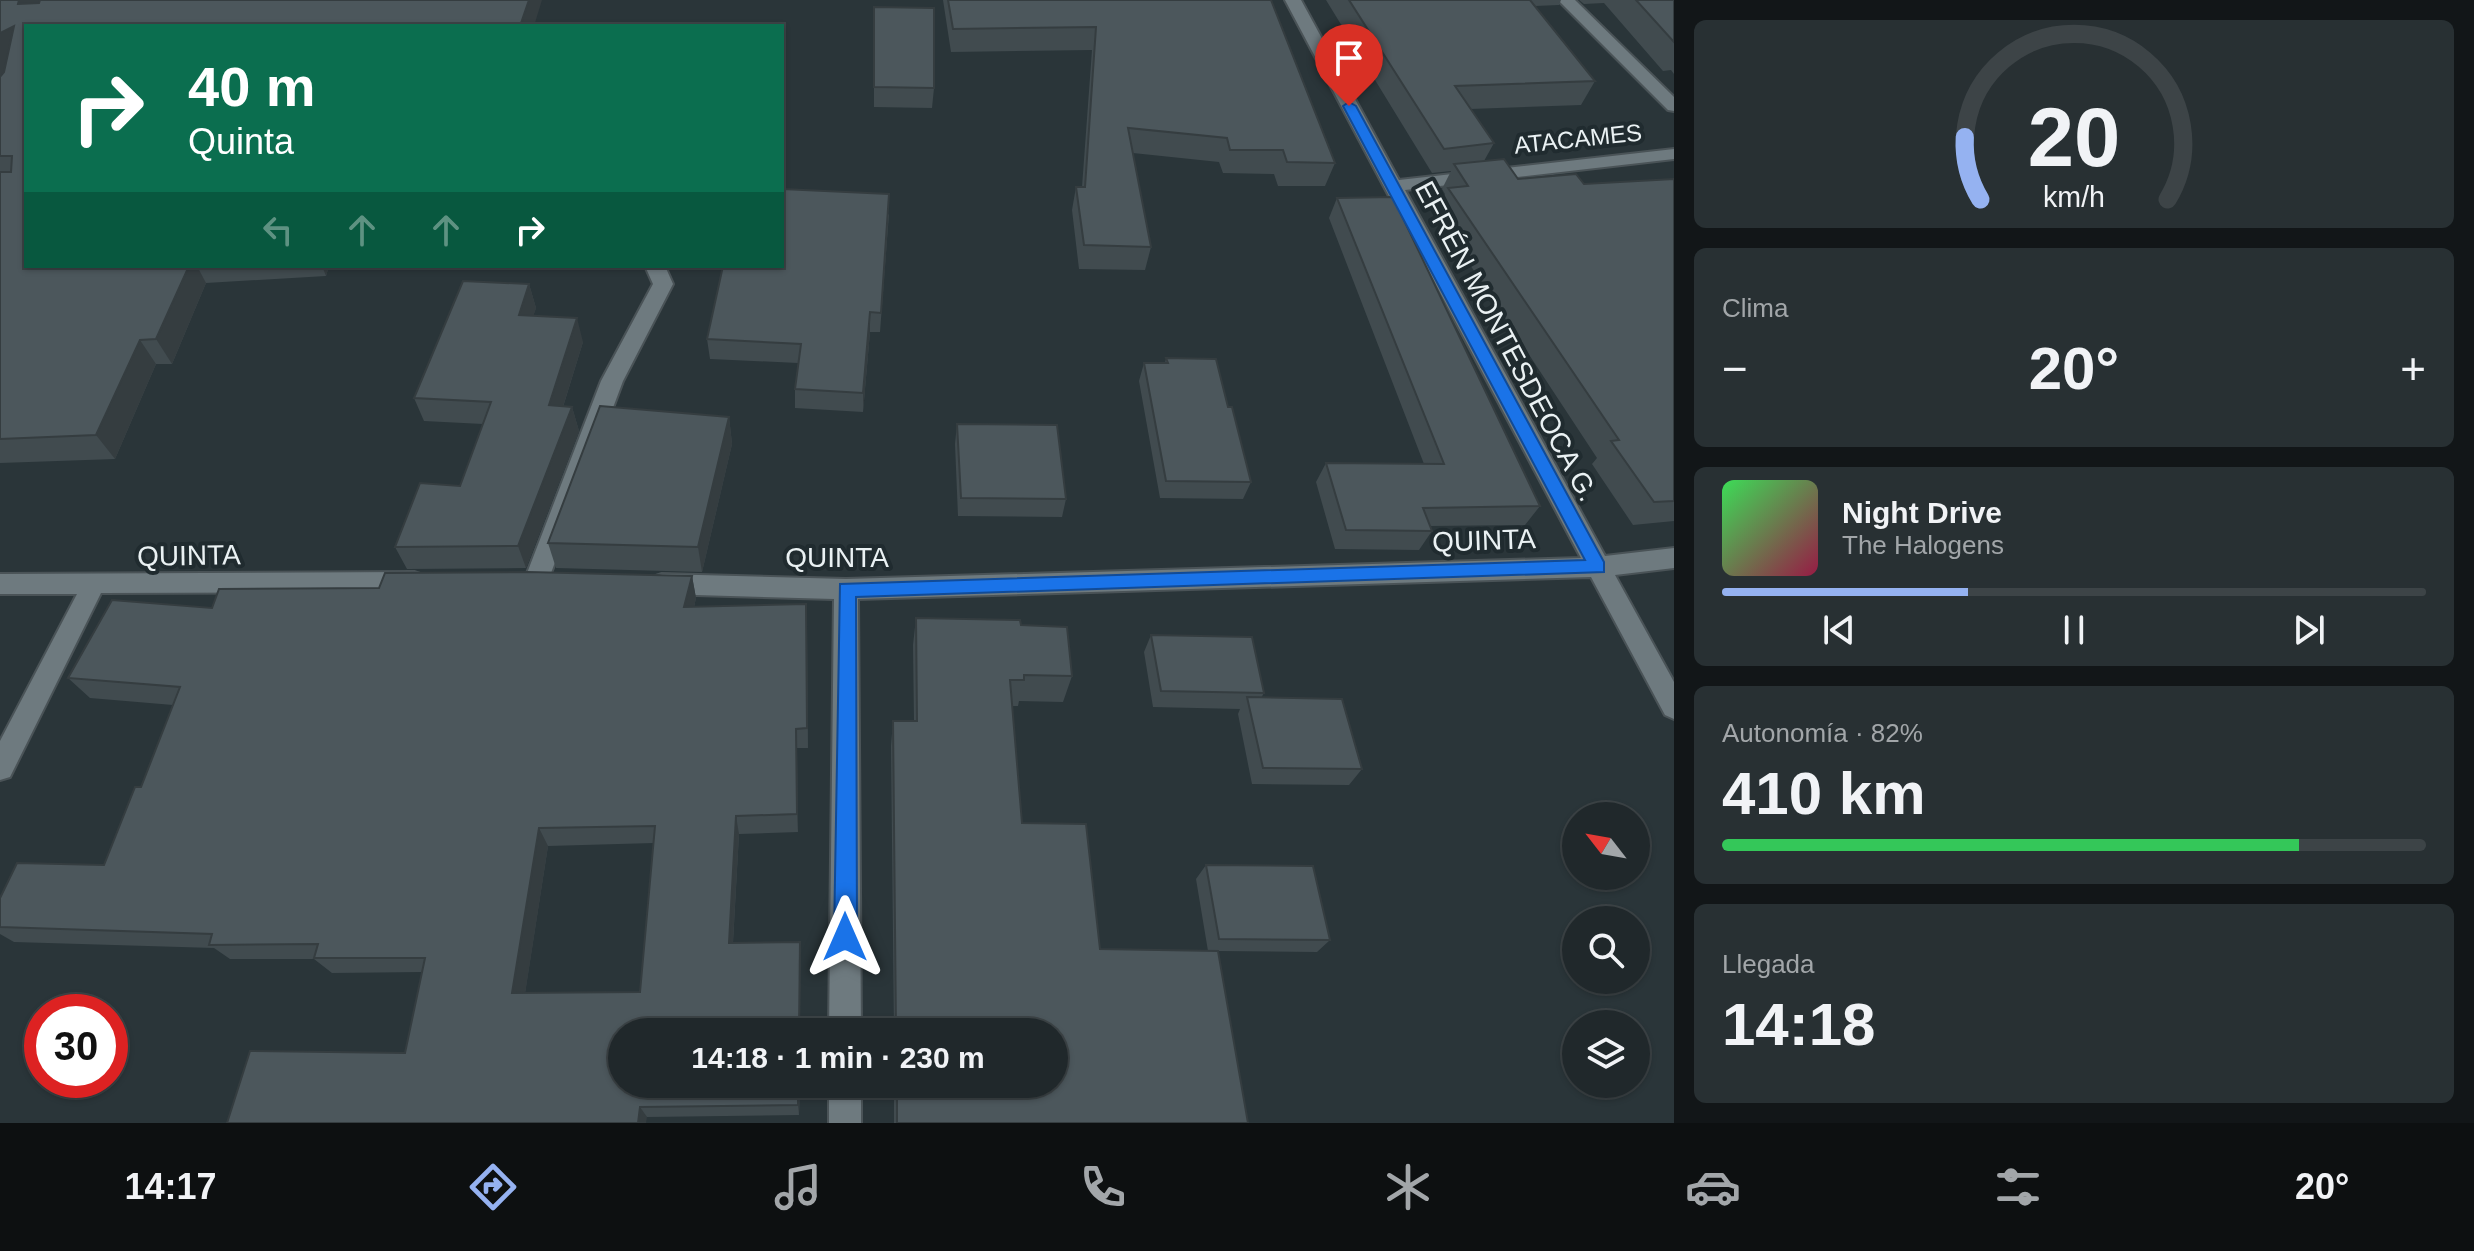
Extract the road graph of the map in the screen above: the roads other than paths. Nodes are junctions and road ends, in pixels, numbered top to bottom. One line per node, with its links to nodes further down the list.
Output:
1 (1293, 0): 5 (street, EFRÉN MONTESDEOCA G.)
2 (1566, 0): 3 (street)
3 (1674, 106)
4 (1674, 154): 5 (street, ATACAMES)
5 (1392, 186): 8 (street, EFRÉN MONTESDEOCA G.)
6 (656, 268): 10 (street)
7 (1674, 558): 8 (street, QUINTA)
8 (1598, 567): 16 (street, QUINTA); 17 (street, EFRÉN MONTESDEOCA G.)
9 (504, 581): 10 (street)
10 (536, 581): 12 (street)
11 (441, 582): 15 (street, QUINTA)
12 (567, 582)
13 (0, 584): 15 (street, QUINTA)
14 (644, 584): 16 (street, QUINTA)
15 (93, 586): 18 (street)
16 (846, 589): 19 (street)
17 (1674, 707)
18 (0, 768)
19 (845, 1018)
20 (845, 1098): 21 (street)
21 (845, 1123)

